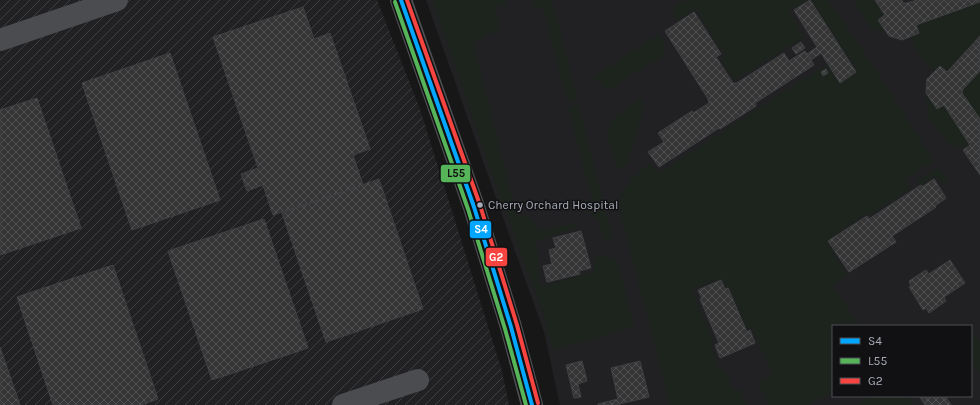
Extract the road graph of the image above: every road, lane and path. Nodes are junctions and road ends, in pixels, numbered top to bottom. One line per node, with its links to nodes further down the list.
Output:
1 (117, 0): 3 (street)
2 (401, 0): 6 (main road)
3 (0, 40)
4 (418, 380): 5 (street)
5 (343, 405)
6 (532, 405)

